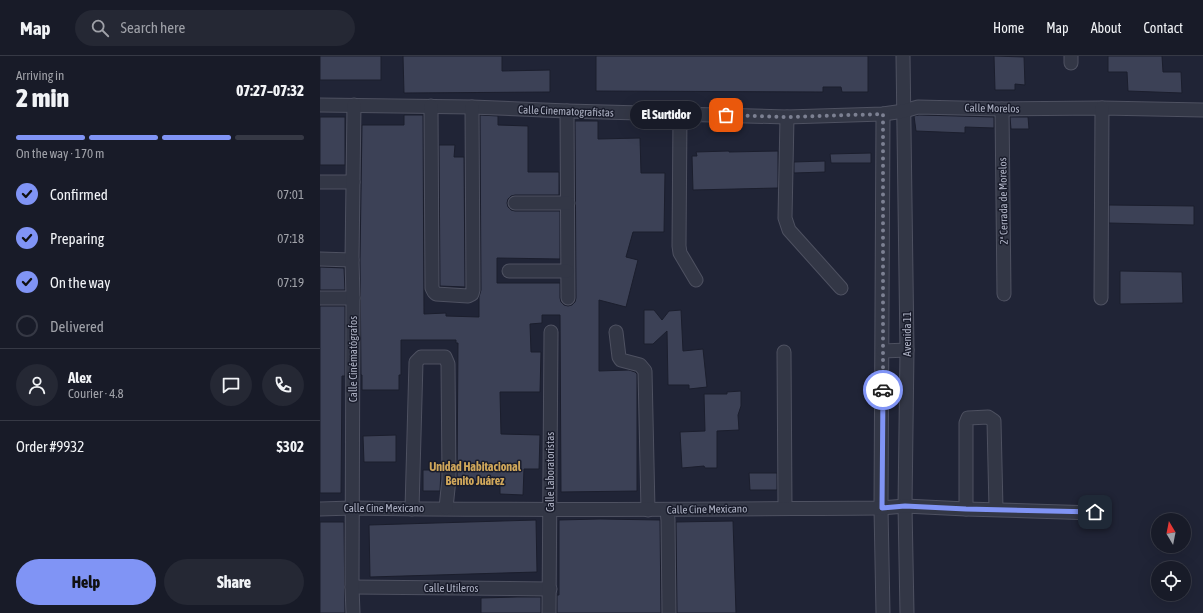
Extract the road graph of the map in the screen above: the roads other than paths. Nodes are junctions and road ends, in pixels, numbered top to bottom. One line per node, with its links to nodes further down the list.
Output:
1 (903, 56): 10 (street, Avenida 11)
2 (320, 105): 3 (street, Calle Cinematografistas)
3 (354, 105): 4 (street, Calle Cinematografistas); 15 (street, Calle Cinématógrafos)
4 (431, 106): 5 (street, Calle Cinematografistas); 5 (street)
5 (472, 107): 9 (street, Calle Cinematografistas)
6 (1102, 108): 7 (street, Calle Morelos); 8 (street, Calle Morelos); 28 (street)
7 (1002, 109): 10 (street, Calle Morelos); 24 (street, 2ª Cerrada de Morelos)
8 (1203, 110)
9 (567, 111): 11 (street, Calle Cinematografistas); 17 (street)
10 (904, 111): 12 (street, Calle Morelos); 31 (street, Avenida 11)
11 (680, 114): 13 (street, Calle Cinematografistas); 22 (street)
12 (883, 114): 13 (street, Calle Cinematografistas); 32 (street)
13 (787, 117): 23 (street)
14 (320, 182): 15 (street)
15 (353, 182): 19 (street, Calle Cinématógrafos)
16 (515, 203): 17 (street)
17 (568, 203): 21 (street)
18 (320, 259): 19 (street)
19 (352, 260): 26 (street, Calle Cinématógrafos)
20 (510, 271): 21 (street)
21 (567, 271): 27 (street)
22 (696, 280)
23 (841, 288)
24 (1004, 294)
25 (320, 298): 26 (street)
26 (353, 298): 35 (street, Calle Cinématógrafos)
27 (568, 298)
28 (1101, 298)
29 (551, 332): 43 (street, Calle Laboratoristas)
30 (616, 332): 44 (street)
31 (907, 350): 32 (street); 34 (street, Avenida 11)
32 (883, 351): 38 (street)
33 (784, 352): 37 (street)
34 (905, 506): 38 (street, Calle Cine Mexicano); 41 (street, Calle Cine Mexicano); 53 (street, Avenida 11)
35 (352, 508): 39 (street, Calle Cine Mexicano); 40 (street, Calle Cine Mexicano); 47 (street, Calle Cinématógrafos)
36 (446, 508): 40 (street, Calle Cine Mexicano); 40 (street); 43 (street, Calle Cine Mexicano)
37 (785, 508): 38 (street, Calle Cine Mexicano); 45 (street, Calle Cine Mexicano)
38 (882, 508): 52 (street)
39 (320, 509)
40 (412, 509)
41 (966, 509): 42 (street, Calle Cine Mexicano); 42 (street)
42 (996, 509): 46 (street, Calle Cine Mexicano)
43 (550, 510): 44 (street, Calle Cine Mexicano); 48 (street, Calle Laboratoristas)
44 (648, 510): 45 (street, Calle Cine Mexicano)
45 (667, 510): 51 (street)
46 (1095, 512)
47 (352, 587): 48 (street, Calle Utileros); 49 (street, Calle Cinématógrafos)
48 (550, 589): 50 (street, Calle Laboratoristas)
49 (353, 613)
50 (549, 613)
51 (669, 613)
52 (883, 613)
53 (907, 613)

